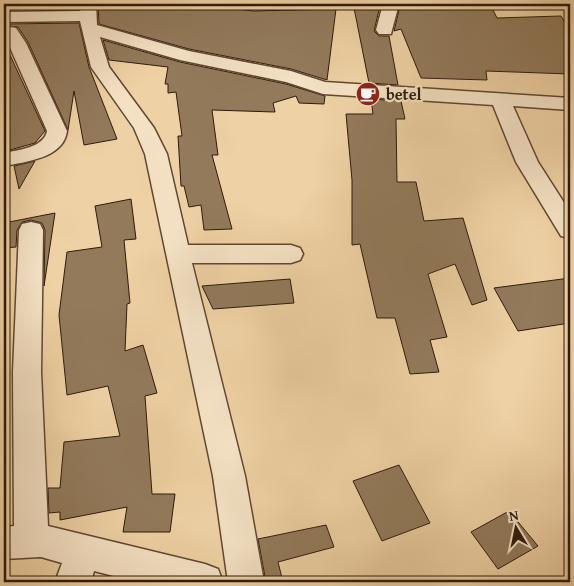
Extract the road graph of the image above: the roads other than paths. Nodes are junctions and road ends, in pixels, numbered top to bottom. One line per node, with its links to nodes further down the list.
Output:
1 (391, 4): 4 (street)
2 (91, 12): 3 (street); 5 (street); 10 (street)
3 (9, 26): 7 (street)
4 (385, 30)
5 (500, 100): 6 (street); 9 (street)
6 (570, 104)
7 (4, 159)
8 (31, 230): 12 (street)
9 (570, 230)
10 (178, 254): 11 (street); 15 (street)
11 (291, 254)
12 (17, 542): 13 (street)
13 (78, 567): 14 (street)
14 (205, 582)
15 (246, 582)

